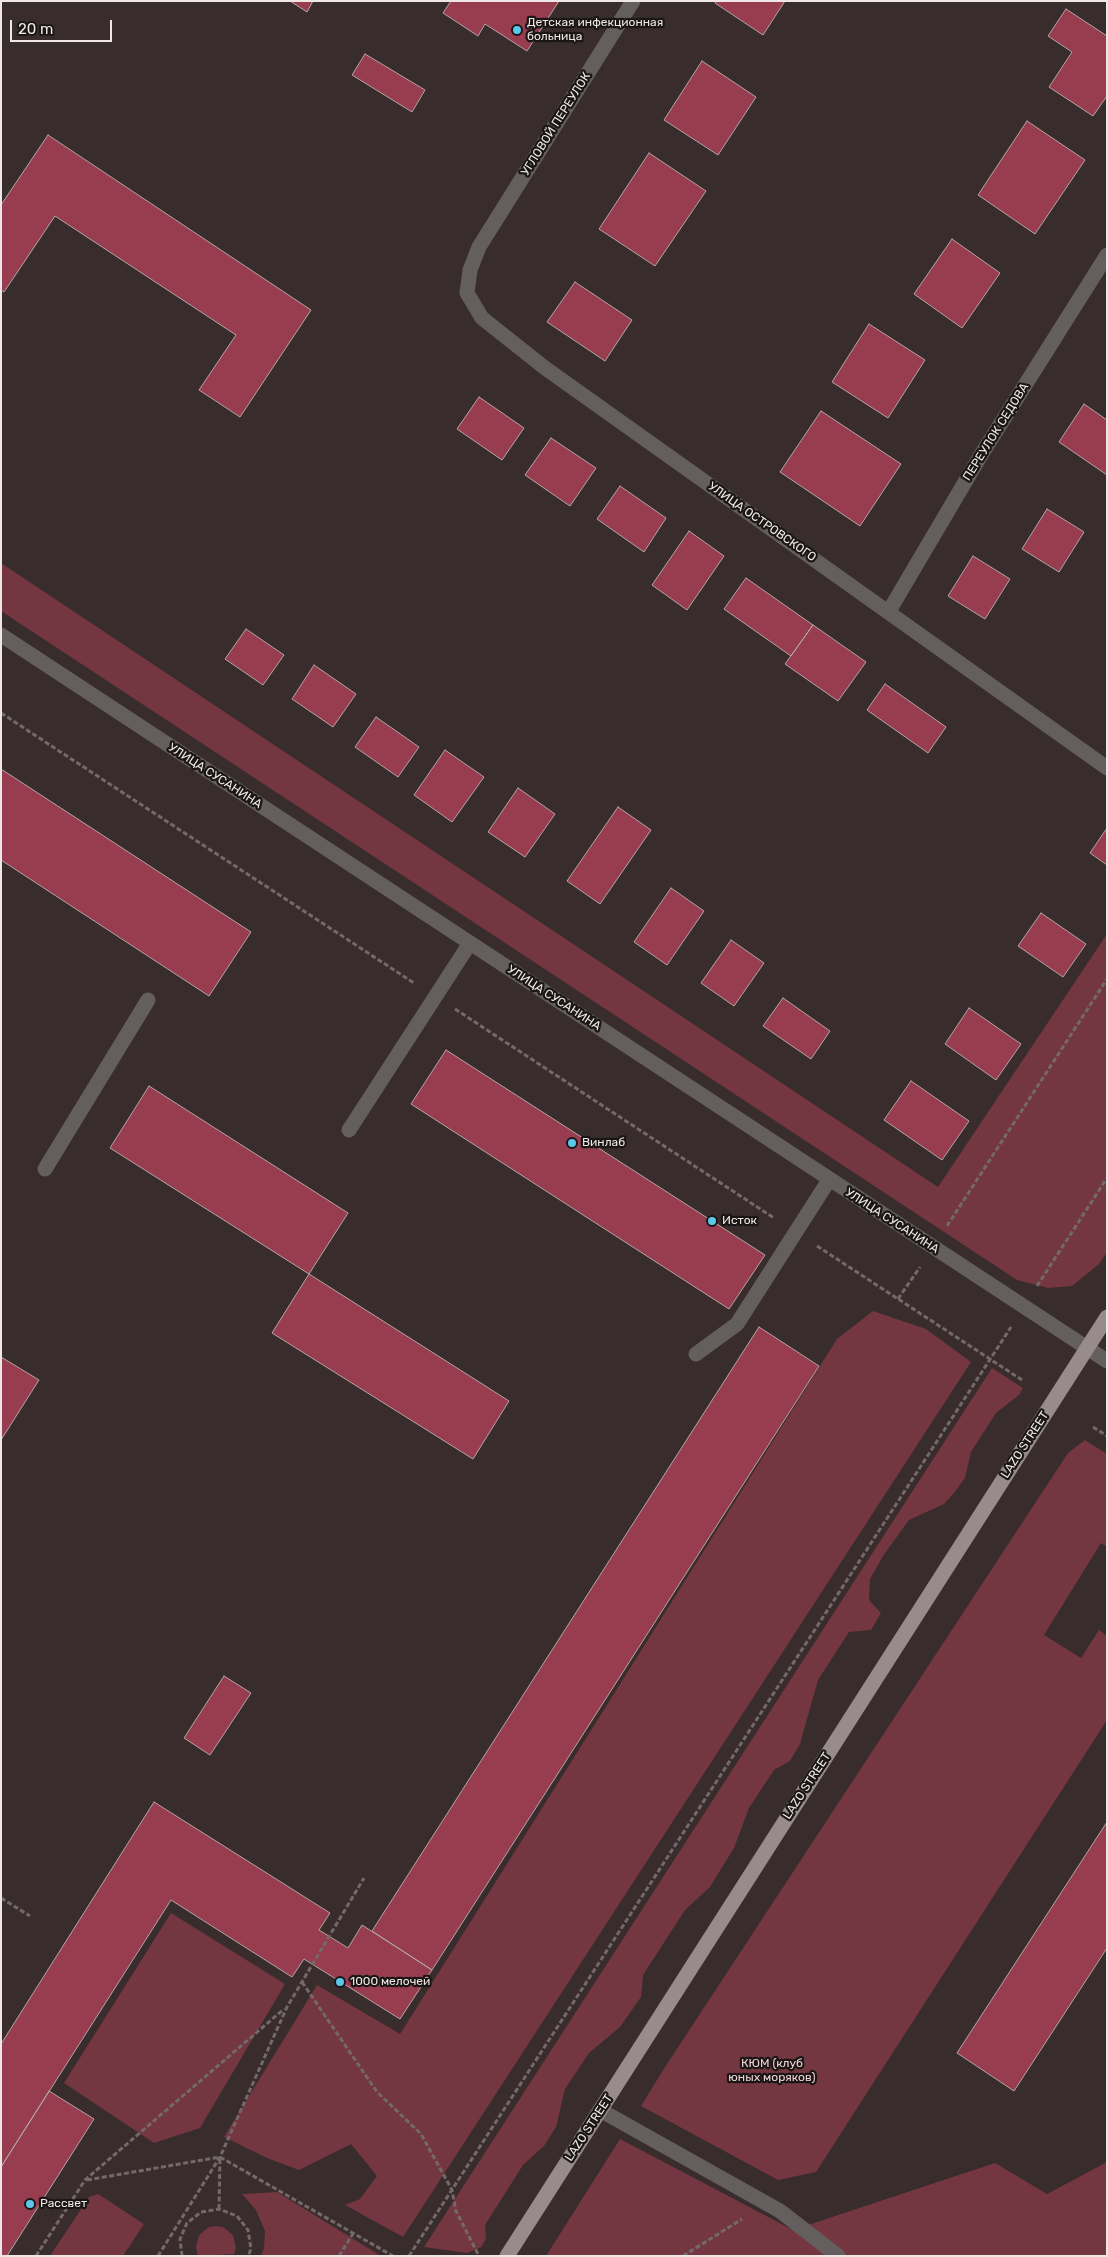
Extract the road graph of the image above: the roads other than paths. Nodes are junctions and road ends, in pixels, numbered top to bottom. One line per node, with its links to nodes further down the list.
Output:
1 (633, 1): 2 (street, УГЛОВОЙ ПЕРЕУЛОК)
2 (479, 247): 4 (street, УЛИЦА ОСТРОВСКОГО)
3 (1107, 255): 4 (street, ПЕРЕУЛОК СЕДОВА)
4 (888, 612): 6 (street, УЛИЦА ОСТРОВСКОГО)
5 (1, 635): 7 (street, УЛИЦА СУСАНИНА)
6 (1107, 768)
7 (470, 943): 9 (street); 11 (street, УЛИЦА СУСАНИНА)
8 (148, 1000): 10 (street)
9 (349, 1130)
10 (45, 1169)
11 (829, 1180): 13 (street, УЛИЦА СУСАНИНА); 14 (street)
12 (1107, 1317): 13 (main road, LAZO STREET)
13 (1087, 1347): 15 (street, УЛИЦА СУСАНИНА); 16 (main road, LAZO STREET)
14 (696, 1354)
15 (1107, 1360)
16 (600, 2110): 17 (main road, LAZO STREET); 18 (street)
17 (507, 2256)
18 (838, 2256)

